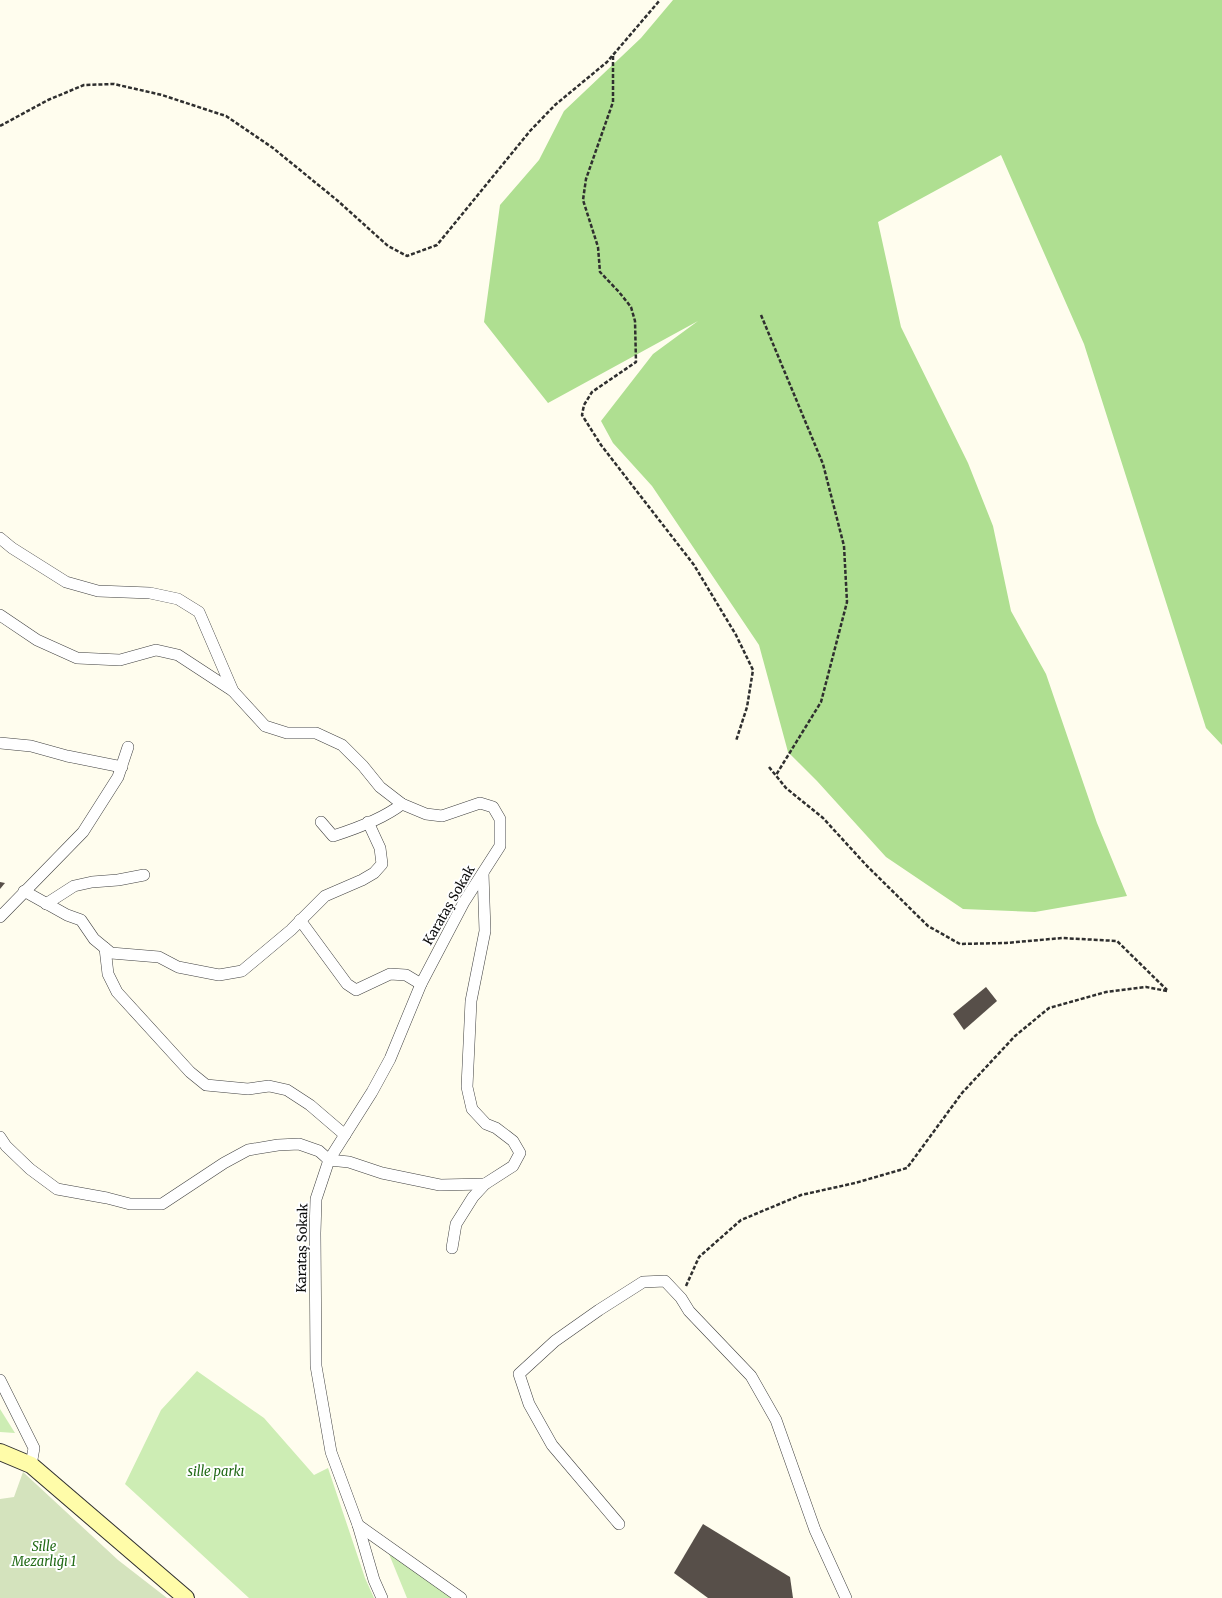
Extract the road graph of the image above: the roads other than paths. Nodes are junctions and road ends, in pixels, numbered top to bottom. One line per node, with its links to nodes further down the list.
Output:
1 (0, 538): 3 (street, Karataş Sokak)
2 (0, 615): 3 (street)
3 (232, 691): 7 (street, Karataş Sokak)
4 (0, 743): 6 (street)
5 (128, 747): 6 (street)
6 (122, 766): 12 (street)
7 (402, 804): 9 (street); 10 (street, Karataş Sokak)
8 (321, 822): 9 (street)
9 (368, 822): 15 (street)
10 (483, 873): 17 (street, Karataş Sokak); 21 (street)
11 (144, 875): 13 (street)
12 (24, 891): 13 (street); 14 (street)
13 (46, 904): 16 (street)
14 (0, 917)
15 (300, 920): 16 (street); 17 (street)
16 (106, 948): 18 (street)
17 (421, 984): 18 (street, Karataş Sokak)
18 (345, 1135): 20 (street, Karataş Sokak)
19 (0, 1136): 20 (street)
20 (329, 1160): 21 (street); 27 (street, Karataş Sokak)
21 (485, 1184): 22 (street)
22 (452, 1248)
23 (0, 1380): 25 (street)
24 (0, 1452): 25 (main road)
25 (31, 1465): 28 (main road)
26 (619, 1524): 31 (street)
27 (358, 1525): 29 (street, Karataş Sokak); 30 (street)
28 (186, 1598)
29 (382, 1598)
30 (461, 1598)
31 (846, 1598)

